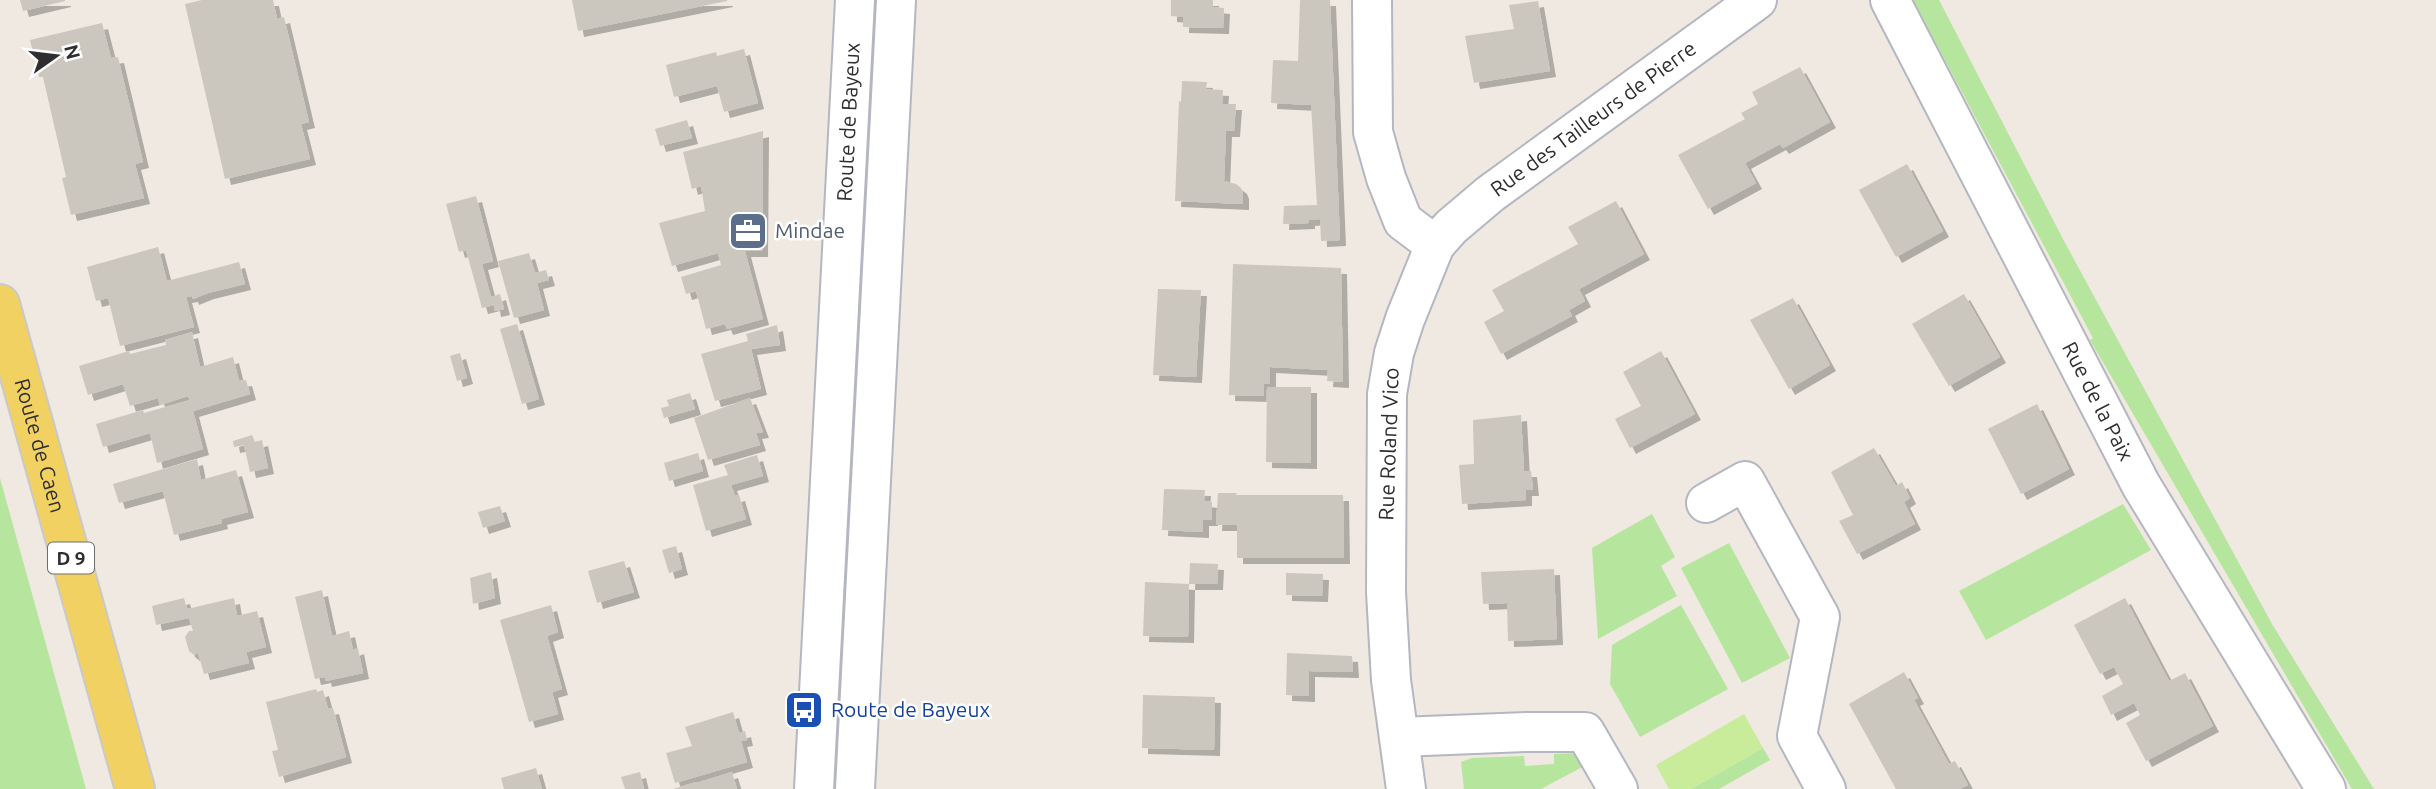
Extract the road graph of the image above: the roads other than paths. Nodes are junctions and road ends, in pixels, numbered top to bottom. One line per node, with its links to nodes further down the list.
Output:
1 (855, 0): 11 (street, Route de Bayeux)
2 (896, 0): 12 (street, Route de Bayeux)
3 (1372, 0): 6 (street)
4 (1757, 0): 6 (street, Rue des Tailleurs de Pierre)
5 (1890, 0): 16 (street, Rue de la Paix)
6 (1435, 245): 9 (street, Rue Roland Vico)
7 (0, 304): 10 (main road, Route de Caen / D 9)
8 (1706, 503): 15 (street)
9 (1399, 737): 13 (street, Rue Roland Vico); 14 (street)
10 (135, 789)
11 (814, 789)
12 (855, 789)
13 (1406, 789)
14 (1619, 789)
15 (1826, 789)
16 (2326, 789)

